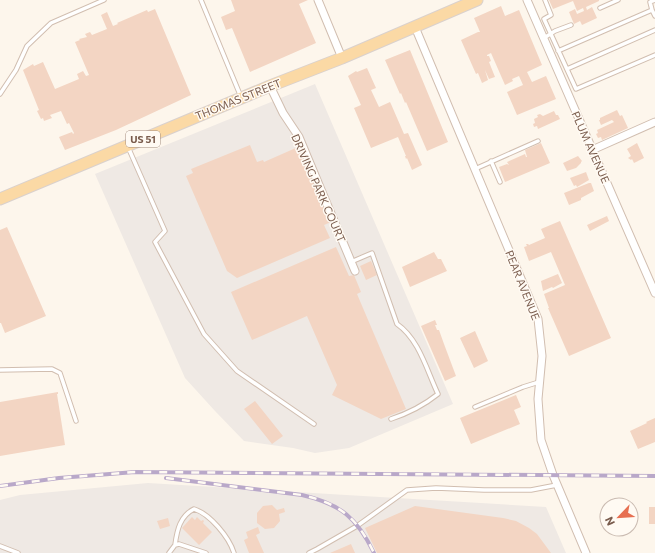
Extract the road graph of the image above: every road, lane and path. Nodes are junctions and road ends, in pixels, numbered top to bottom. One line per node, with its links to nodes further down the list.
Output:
1 (104, 0): 22 (lane)
2 (201, 0): 23 (lane)
3 (318, 0): 19 (street)
4 (477, 0): 13 (main road, THOMAS STREET / US 51)
5 (527, 0): 16 (street, PLUM AVENUE)
6 (545, 0): 15 (lane)
7 (618, 0): 9 (lane)
8 (655, 0): 10 (lane)
9 (600, 8)
10 (652, 10): 11 (lane); 17 (lane)
11 (655, 16)
12 (571, 25): 15 (lane)
13 (415, 27): 19 (main road, THOMAS STREET / US 51); 29 (street, PEAR AVENUE)
14 (655, 30): 20 (lane)
15 (551, 34): 16 (lane); 17 (lane)
16 (544, 38): 27 (street, PLUM AVENUE)
17 (558, 50): 20 (lane)
18 (655, 55): 20 (lane)
19 (342, 58): 21 (main road, THOMAS STREET / US 51)
20 (567, 69)
21 (270, 86): 23 (main road, THOMAS STREET / US 51); 32 (street, DRIVING PARK COURT)
22 (0, 94)
23 (241, 98): 26 (main road, THOMAS STREET / US 51)
24 (655, 122): 27 (street)
25 (538, 141): 28 (lane)
26 (127, 146): 31 (main road, THOMAS STREET / US 51); 40 (lane)
27 (592, 150): 34 (street, PLUM AVENUE)
28 (492, 162): 29 (lane); 30 (lane)
29 (475, 169): 36 (street, PEAR AVENUE)
30 (500, 182)
31 (0, 199)
32 (351, 262): 33 (street, DRIVING PARK COURT); 38 (lane)
33 (355, 271)
34 (655, 293)
35 (0, 370): 39 (lane)
36 (540, 382): 37 (lane); 41 (street, PEAR AVENUE)
37 (475, 407)
38 (391, 419)
39 (76, 421)
40 (314, 424)
41 (557, 485): 48 (lane); 49 (street, PEAR AVENUE)
42 (175, 545): 45 (lane); 46 (lane); 47 (lane)
43 (0, 546): 44 (lane)
44 (18, 553)
45 (169, 553)
46 (206, 553)
47 (234, 553)
48 (309, 553)
49 (586, 553)

